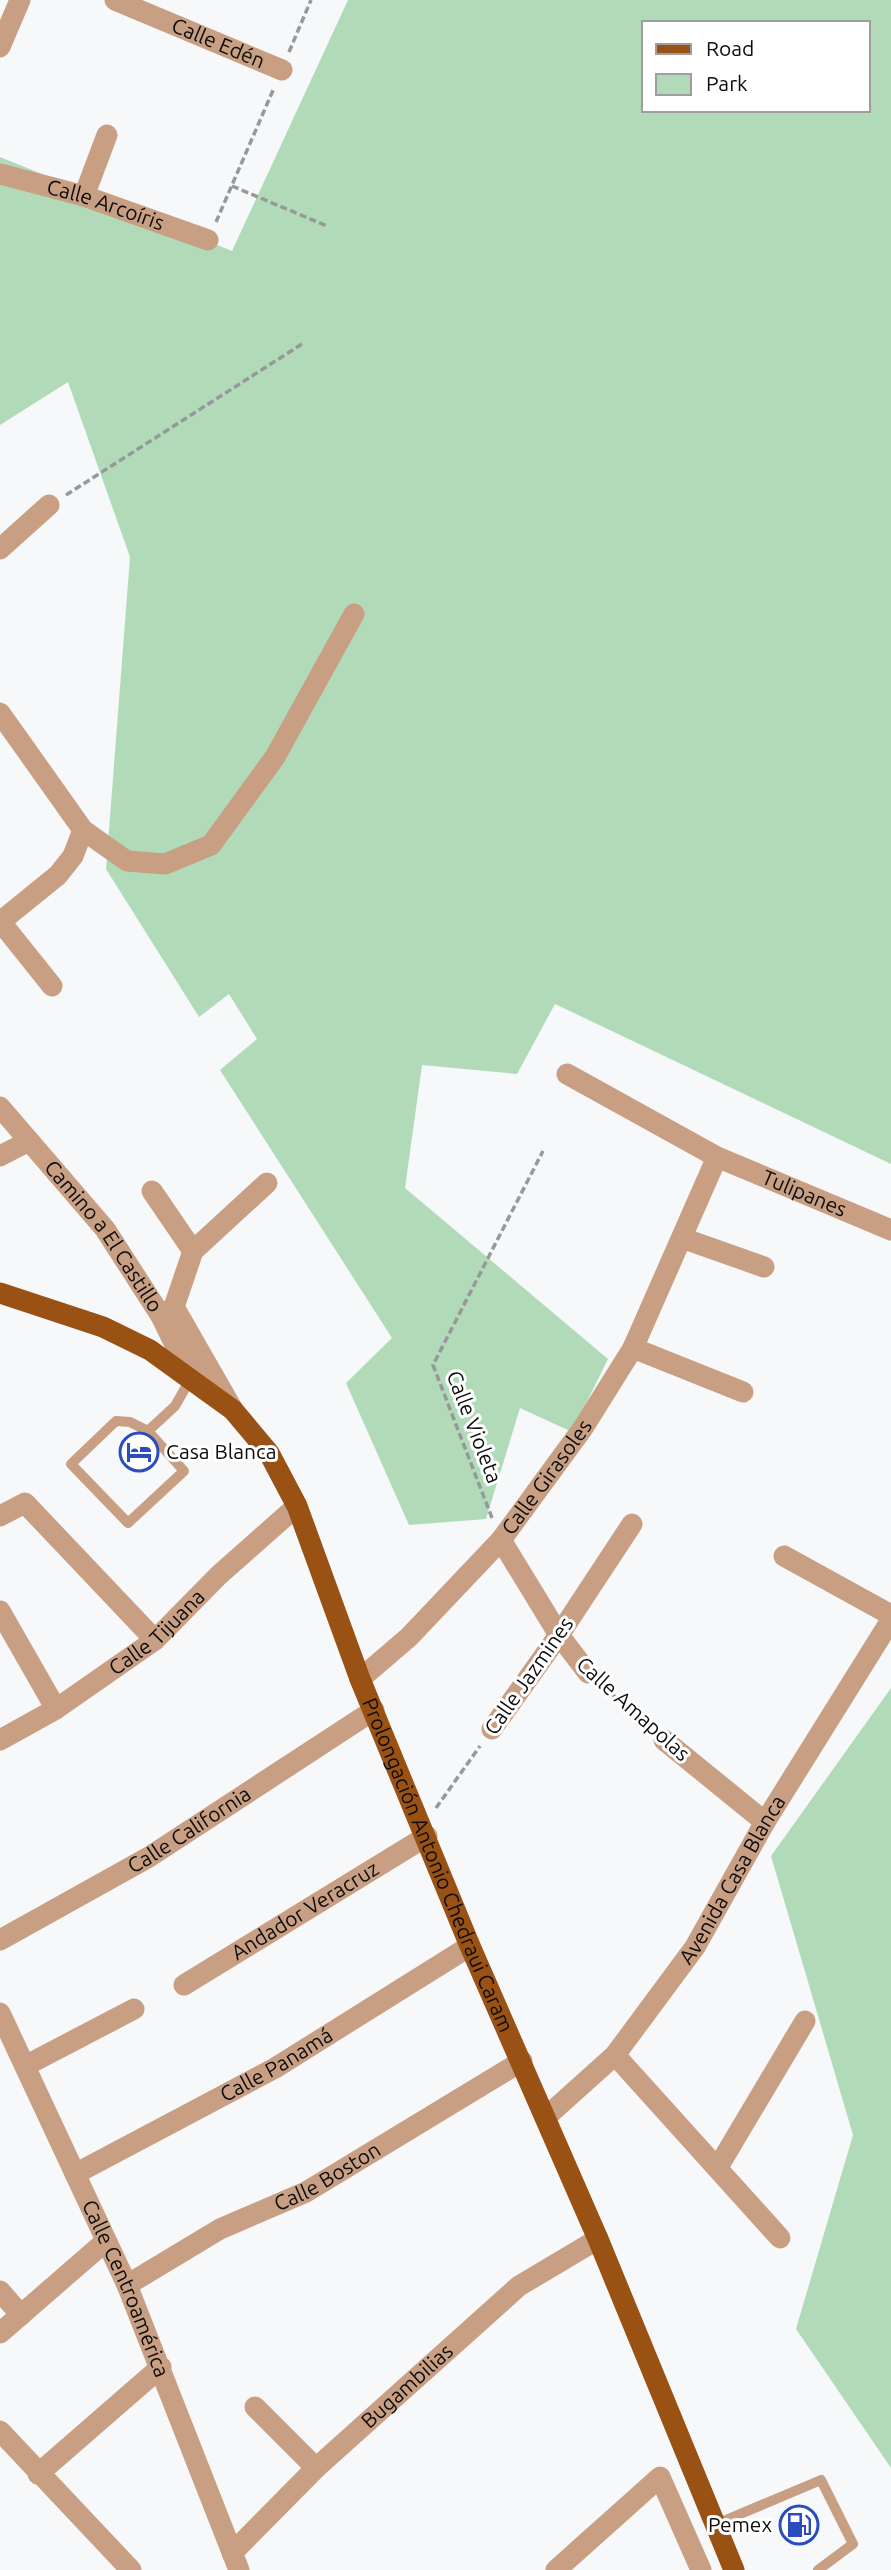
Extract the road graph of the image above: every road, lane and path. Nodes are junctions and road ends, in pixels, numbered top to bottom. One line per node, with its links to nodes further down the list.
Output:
1 (20, 0): 4 (street)
2 (115, 0): 5 (street, Calle Edén)
3 (311, 0): 5 (path)
4 (0, 47)
5 (282, 70): 8 (path)
6 (107, 135): 9 (street)
7 (0, 174): 9 (street, Calle Arcoíris)
8 (232, 186): 10 (path); 11 (path)
9 (84, 196): 11 (street, Calle Arcoíris)
10 (327, 226)
11 (208, 240)
12 (302, 344): 13 (path)
13 (49, 505): 14 (street)
14 (0, 550)
15 (354, 614): 17 (street)
16 (0, 713): 17 (street)
17 (83, 830): 18 (street)
18 (0, 921): 19 (street)
19 (52, 986)
20 (567, 1074): 25 (street, Tulipanes)
21 (0, 1107): 22 (street, Camino a El Castillo)
22 (29, 1141): 24 (street); 33 (street, Camino a El Castillo)
23 (543, 1151): 42 (path, Calle Violeta)
24 (0, 1156)
25 (717, 1157): 28 (street, Tulipanes); 29 (street, Calle Girasoles)
26 (267, 1183): 30 (street)
27 (152, 1191): 30 (street)
28 (891, 1230)
29 (682, 1238): 31 (street); 34 (street, Calle Girasoles)
30 (194, 1251): 33 (street)
31 (764, 1267)
32 (0, 1293): 35 (main road, Prolongación Antonio Chedraui Caram)
33 (167, 1311): 35 (street, Camino a El Castillo); 37 (street, Camino a El Castillo)
34 (633, 1348): 36 (street); 42 (street, Calle Girasoles)
35 (191, 1378): 37 (main road, Prolongación Antonio Chedraui Caram); 38 (lane)
36 (743, 1392)
37 (233, 1410): 39 (main road, Prolongación Antonio Chedraui Caram)
38 (148, 1431): 38 (lane)
39 (297, 1506): 47 (street, Calle Tijuana); 49 (main road, Prolongación Antonio Chedraui Caram)
40 (0, 1516): 47 (street)
41 (632, 1524): 46 (street, Calle Jazmines)
42 (501, 1540): 46 (street, Calle Amapolas); 49 (street, Calle Girasoles)
43 (784, 1556): 45 (street)
44 (0, 1611): 50 (street)
45 (891, 1618): 55 (street, Avenida Casa Blanca)
46 (559, 1635): 48 (street, Calle Amapolas); 52 (street, Calle Jazmines)
47 (155, 1640): 50 (street, Calle Tijuana)
48 (588, 1673): 54 (path, Calle Amapolas)
49 (360, 1679): 51 (main road, Prolongación Antonio Chedraui Caram)
50 (57, 1709): 53 (street, Calle Tijuana)
51 (374, 1710): 56 (main road, Prolongación Antonio Chedraui Caram); 57 (street, Calle California)
52 (492, 1729): 56 (path, Calle Jazmines)
53 (0, 1740)
54 (664, 1740): 55 (street, Calle Amapolas)
55 (765, 1822): 63 (street, Avenida Casa Blanca)
56 (425, 1832): 58 (main road, Prolongación Antonio Chedraui Caram); 59 (street, Andador Veracruz)
57 (0, 1940)
58 (470, 1946): 64 (main road, Prolongación Antonio Chedraui Caram); 68 (street, Calle Panamá)
59 (184, 1985)
60 (134, 2009): 65 (street)
61 (0, 2013): 65 (street, Calle Centroamérica)
62 (805, 2021): 67 (street)
63 (615, 2055): 66 (street, Avenida Casa Blanca); 67 (street)
64 (522, 2061): 66 (main road, Prolongación Antonio Chedraui Caram); 72 (street, Calle Boston)
65 (24, 2066): 68 (street, Calle Centroamérica)
66 (546, 2117): 69 (main road, Prolongación Antonio Chedraui Caram)
67 (718, 2167): 70 (street)
68 (75, 2174): 71 (street, Calle Centroamérica)
69 (598, 2238): 79 (street, Bugambilias); 81 (main road, Prolongación Antonio Chedraui Caram)
70 (780, 2238)
71 (106, 2241): 72 (street, Calle Centroamérica); 74 (street)
72 (127, 2285): 76 (street, Calle Centroamérica)
73 (0, 2291): 74 (street)
74 (21, 2315): 75 (street)
75 (0, 2333)
76 (161, 2367): 80 (street); 82 (street, Calle Centroamérica)
77 (255, 2407): 79 (street)
78 (0, 2431): 80 (street)
79 (316, 2468): 82 (street, Bugambilias)
80 (38, 2474): 83 (street)
81 (714, 2525): 86 (main road, Prolongación Antonio Chedraui Caram); 87 (lane)
82 (235, 2562)
83 (131, 2570)
84 (556, 2570): 85 (street)
85 (701, 2570)
86 (734, 2570)
87 (818, 2570)

